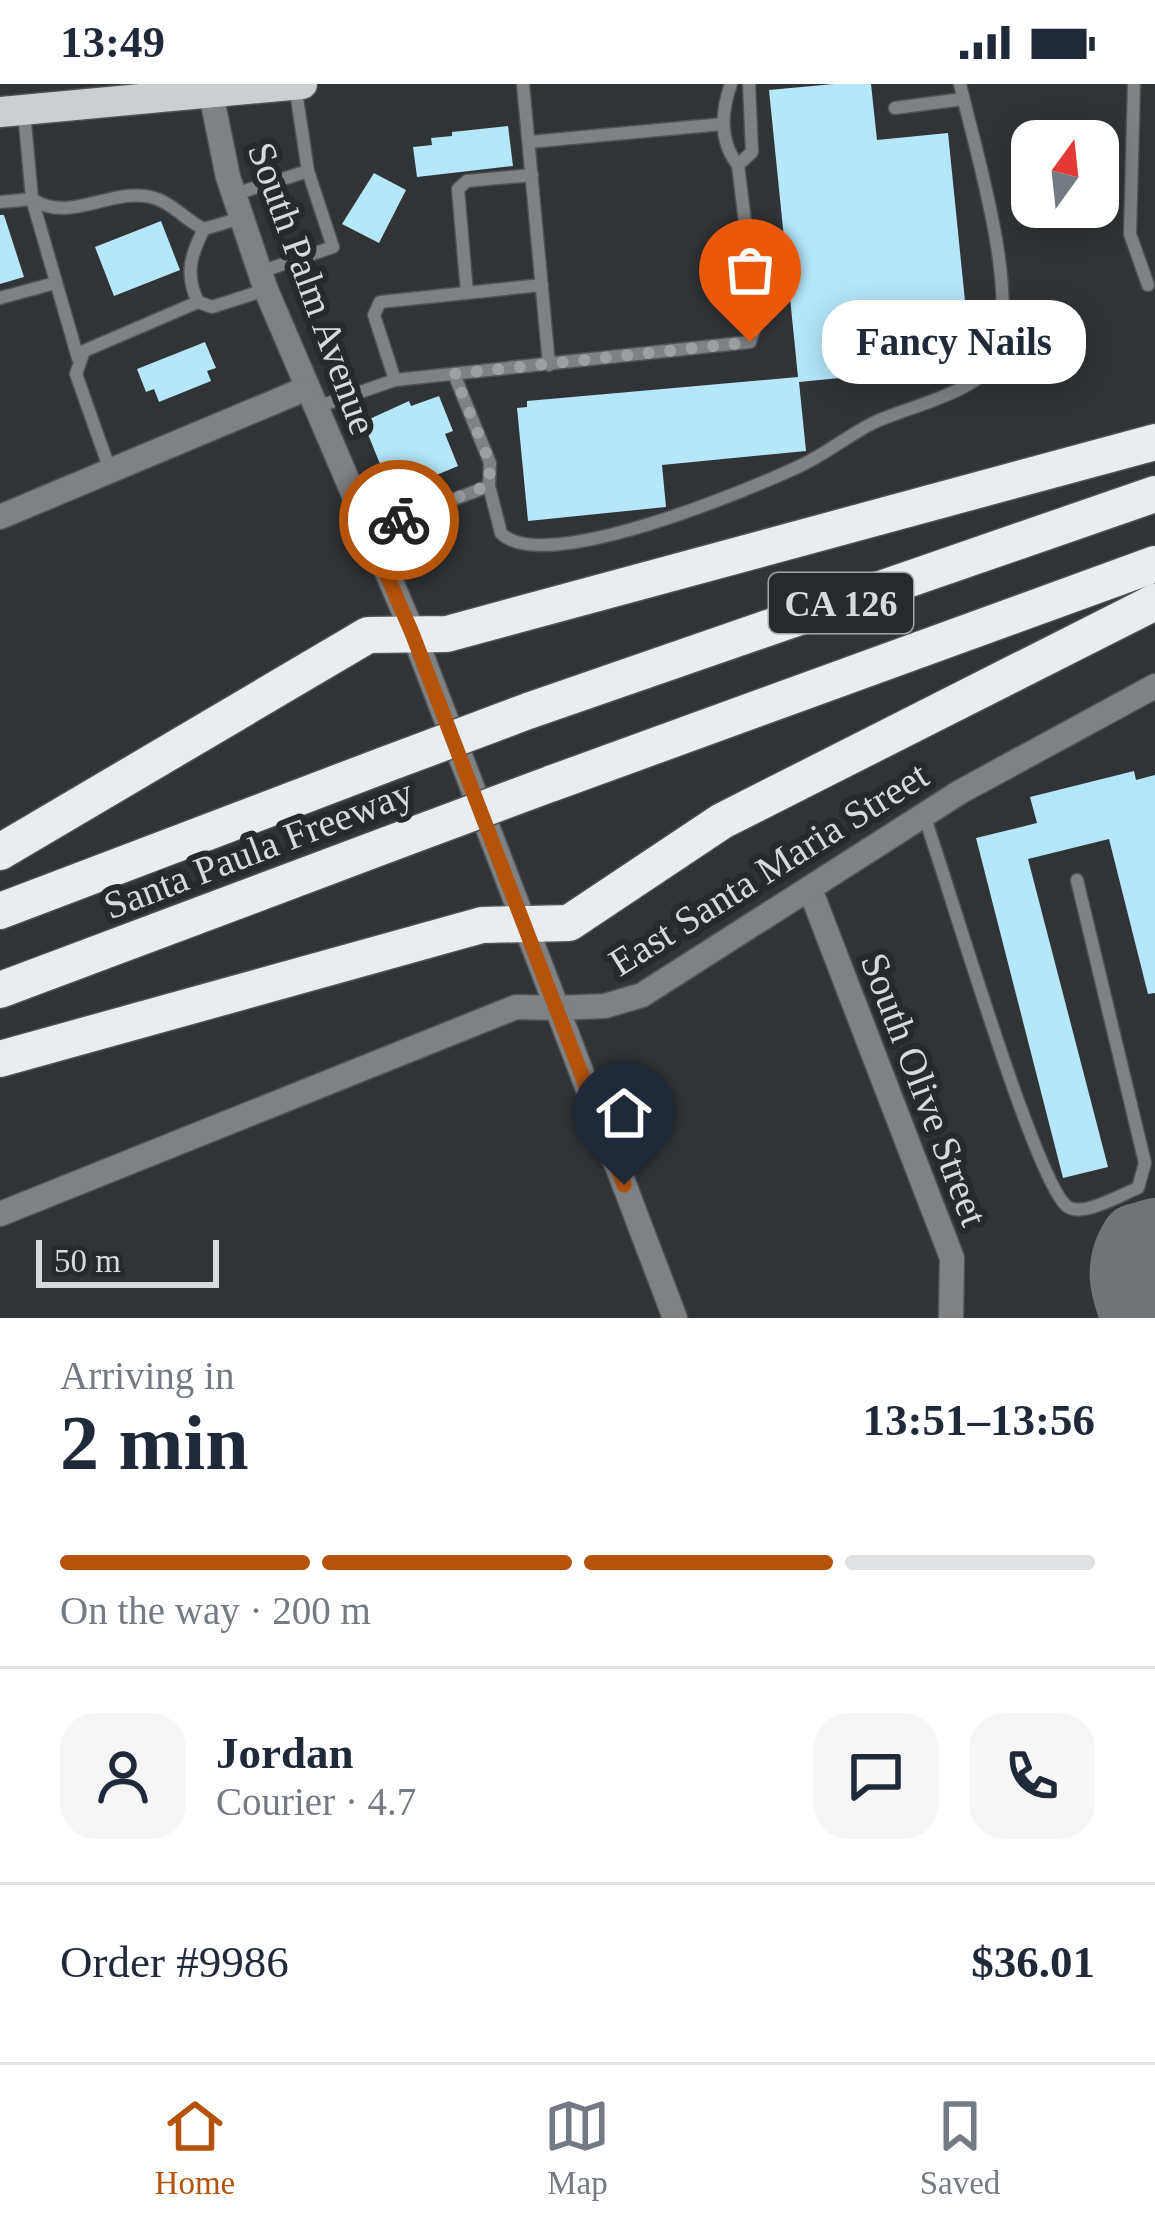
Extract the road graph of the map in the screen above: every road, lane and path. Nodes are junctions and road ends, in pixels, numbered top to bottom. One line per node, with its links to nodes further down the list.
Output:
1 (298, 84): 7 (main road); 14 (lane)
2 (523, 84): 12 (lane)
3 (731, 84): 11 (lane)
4 (749, 84): 13 (lane)
5 (960, 84): 8 (lane)
6 (1134, 84): 23 (lane)
7 (209, 89): 10 (main road); 18 (street, South Palm Avenue)
8 (963, 100): 9 (lane); 34 (lane)
9 (895, 108)
10 (12, 111): 16 (lane)
11 (723, 124): 12 (lane); 13 (lane)
12 (529, 142): 15 (lane)
13 (738, 165): 28 (lane)
14 (308, 171): 18 (lane); 20 (lane)
15 (532, 176): 22 (lane); 24 (lane)
16 (32, 199): 17 (lane); 19 (lane); 21 (lane)
17 (0, 202)
18 (238, 206): 19 (lane); 20 (street, South Palm Avenue)
19 (204, 230): 26 (lane)
20 (263, 281): 26 (lane); 31 (street, South Palm Avenue)
21 (55, 283): 25 (lane); 27 (lane)
22 (542, 285): 24 (lane); 28 (lane)
23 (1148, 285)
24 (467, 293): 30 (lane)
25 (0, 298)
26 (198, 302): 27 (lane)
27 (77, 358): 33 (lane)
28 (549, 365): 29 (lane)
29 (454, 374): 30 (lane); 34 (lane)
30 (395, 380): 31 (lane)
31 (310, 399): 33 (street); 37 (street, South Palm Avenue)
32 (1155, 442): 40 (highway)
33 (110, 471): 36 (street)
34 (489, 485): 37 (lane)
35 (1155, 494): 46 (highway, Santa Paula Freeway / CA 126, bridge)
36 (0, 517)
37 (368, 532): 40 (street, South Palm Avenue)
38 (1155, 564): 48 (highway, Santa Paula Freeway / CA 126, bridge)
39 (1155, 602): 47 (highway)
40 (412, 633): 43 (highway); 47 (street, South Palm Avenue)
41 (1152, 696): 42 (street, East Santa Maria Street)
42 (924, 816): 44 (lane); 45 (street, East Santa Maria Street)
43 (0, 852)
44 (1077, 880)
45 (810, 889): 49 (street, East Santa Maria Street); 53 (street, South Olive Street)
46 (0, 911)
47 (523, 922): 49 (street, South Palm Avenue); 50 (highway)
48 (0, 990)
49 (556, 1008): 51 (street, East Santa Maria Street); 52 (street, South Palm Avenue)
50 (0, 1059)
51 (0, 1214)
52 (675, 1318)
53 (951, 1318)

